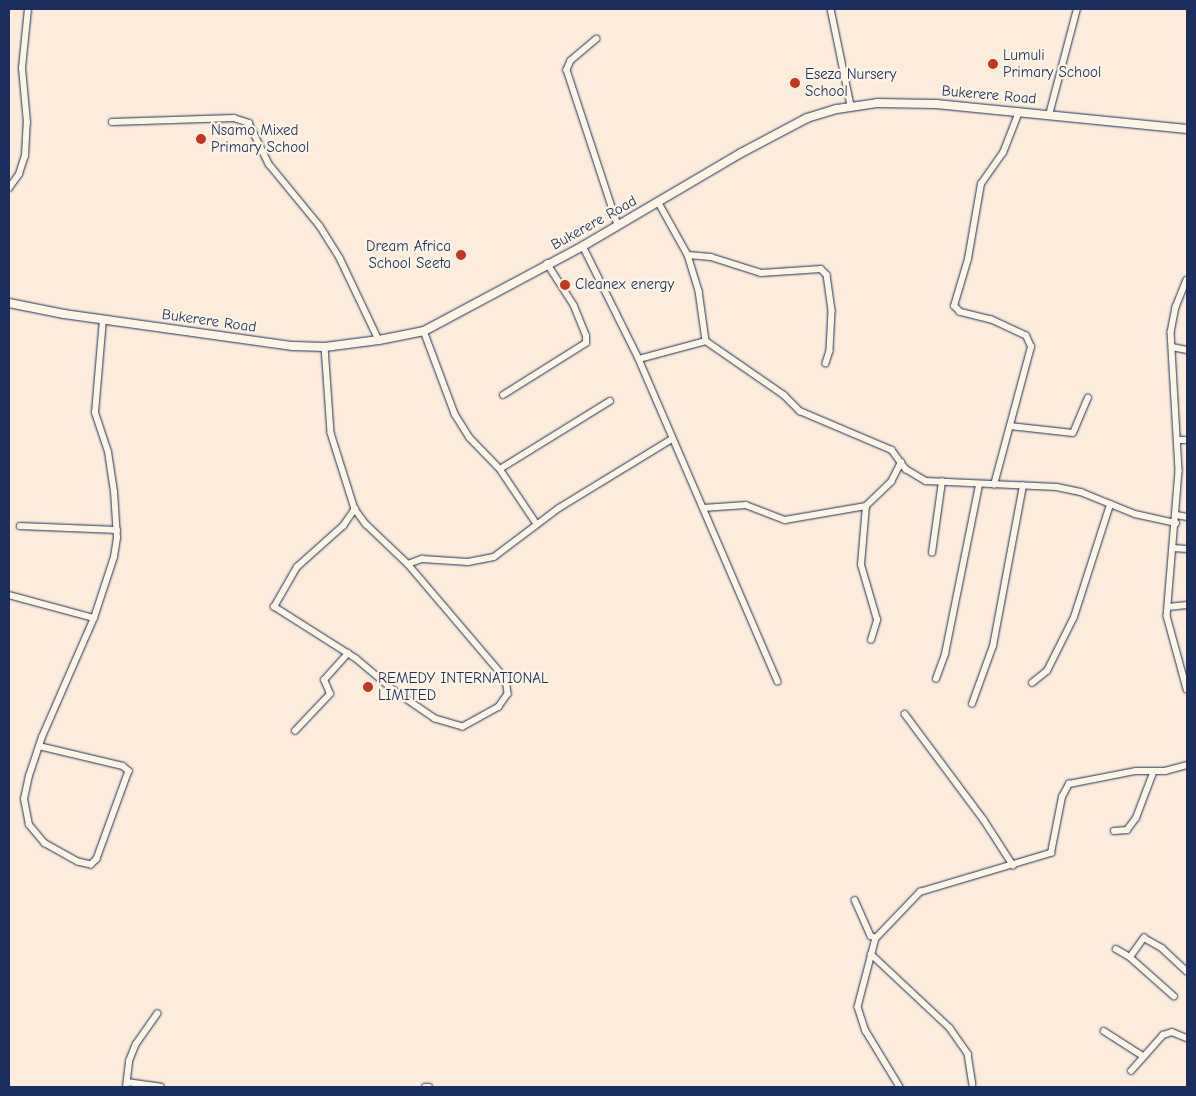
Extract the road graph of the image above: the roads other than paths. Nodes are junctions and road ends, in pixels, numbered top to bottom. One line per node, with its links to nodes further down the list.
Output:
1 (28, 9): 10 (street)
2 (831, 9): 5 (street)
3 (1077, 9): 7 (street)
4 (597, 39): 12 (street)
5 (851, 106): 6 (main road, Bukerere Road); 11 (main road, Bukerere Road)
6 (1019, 112): 7 (main road, Bukerere Road); 30 (street)
7 (1049, 115): 9 (main road, Bukerere Road)
8 (112, 122): 20 (street)
9 (1187, 129)
10 (9, 188)
11 (660, 203): 12 (main road, Bukerere Road); 14 (street)
12 (618, 226): 13 (main road, Bukerere Road)
13 (583, 246): 15 (main road, Bukerere Road); 25 (street)
14 (688, 255): 21 (street); 26 (street)
15 (548, 264): 19 (main road, Bukerere Road); 27 (street)
16 (1187, 280): 23 (street)
17 (9, 303): 18 (main road, Bukerere Road)
18 (103, 320): 22 (main road, Bukerere Road); 49 (street)
19 (424, 331): 20 (main road, Bukerere Road); 35 (street)
20 (379, 340): 22 (main road, Bukerere Road)
21 (706, 341): 25 (street); 34 (street)
22 (326, 347): 42 (street)
23 (1172, 347): 24 (street); 32 (street)
24 (1187, 350)
25 (639, 359): 31 (street)
26 (826, 363)
27 (503, 395)
28 (1088, 398): 30 (street)
29 (610, 401): 35 (street)
30 (1010, 426): 38 (street)
31 (672, 439): 43 (street); 47 (street)
32 (1179, 440): 33 (street); 44 (street)
33 (1187, 440)
34 (901, 462): 36 (street); 41 (street)
35 (500, 469): 47 (street)
36 (942, 482): 37 (street); 52 (street)
37 (979, 485): 38 (street); 60 (street)
38 (994, 485): 39 (street)
39 (1024, 486): 40 (street); 64 (street)
40 (1110, 505): 46 (street); 62 (street)
41 (866, 506): 43 (street); 58 (street)
42 (355, 508): 53 (street); 59 (street)
43 (703, 508): 61 (street)
44 (1177, 514): 45 (street); 46 (street)
45 (1187, 517)
46 (1176, 523): 50 (street)
47 (537, 524): 53 (street)
48 (20, 526): 49 (street)
49 (117, 530): 57 (street)
50 (1174, 548): 51 (street); 56 (street)
51 (1187, 549)
52 (932, 552)
53 (408, 564): 59 (street)
54 (9, 595): 57 (street)
55 (1187, 605): 56 (street)
56 (1168, 607): 63 (street)
57 (94, 618): 67 (street)
58 (871, 640)
59 (348, 653): 66 (street)
60 (936, 679)
61 (778, 681)
62 (1032, 683)
63 (1187, 689)
64 (972, 704)
65 (905, 714): 71 (street)
66 (295, 731)
67 (39, 746): 67 (street)
68 (1187, 765): 69 (street)
69 (1152, 773): 70 (street); 71 (street)
70 (1114, 831)
71 (1013, 866): 73 (street)
72 (855, 900): 73 (street)
73 (876, 938): 75 (street)
74 (1116, 948): 76 (street)
75 (871, 954): 85 (street); 89 (street)
76 (1130, 957): 77 (street); 78 (street)
77 (1187, 971)
78 (1174, 996)
79 (157, 1014): 84 (street)
80 (1104, 1031): 82 (street)
81 (1187, 1038): 82 (street)
82 (1143, 1056): 83 (street)
83 (1131, 1071)
84 (127, 1084): 86 (street)
85 (972, 1084)
86 (161, 1087)
87 (425, 1087): 88 (street)
88 (429, 1087)
89 (900, 1087)

